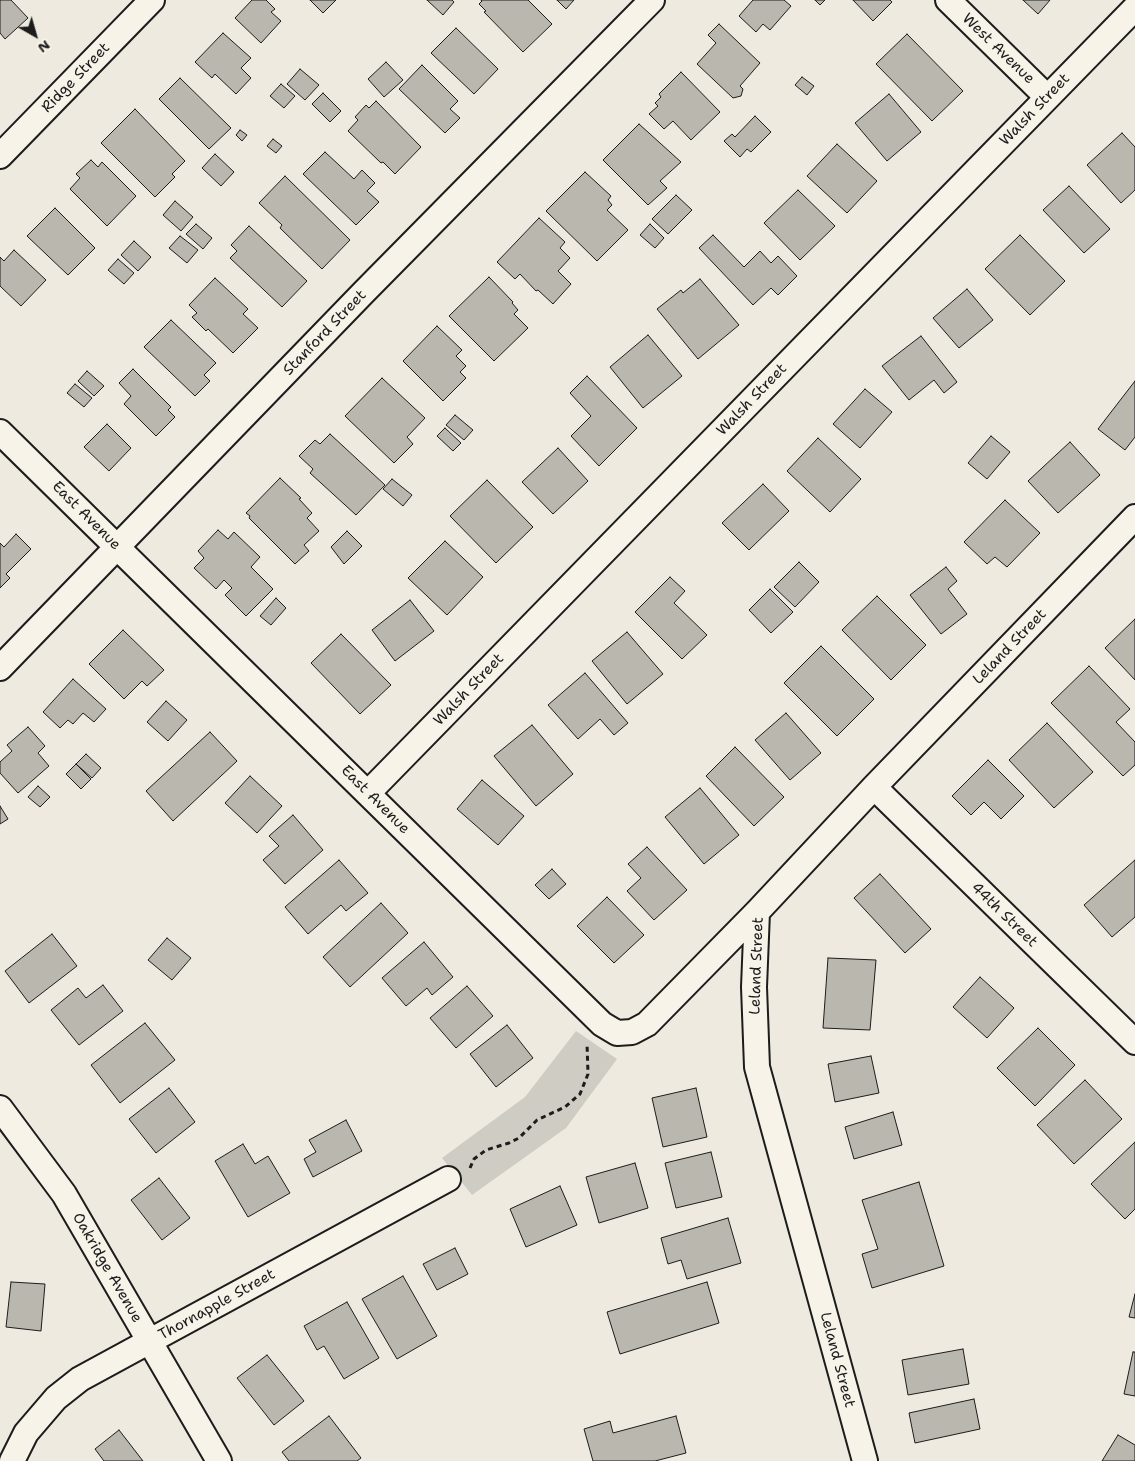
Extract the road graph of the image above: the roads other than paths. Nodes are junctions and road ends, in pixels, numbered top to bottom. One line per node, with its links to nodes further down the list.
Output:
1 (152, 0): 6 (street, Ridge Street)
2 (652, 0): 9 (street, Stanford Street)
3 (948, 0): 5 (street, West Avenue)
4 (1135, 8): 5 (street, Walsh Street)
5 (1048, 97): 12 (street, Walsh Street)
6 (0, 156)
7 (0, 432): 9 (street, East Avenue)
8 (1135, 518): 11 (street, Leland Street)
9 (117, 547): 10 (street, Stanford Street); 12 (street, East Avenue)
10 (0, 668)
11 (874, 787): 13 (street, Leland Street); 14 (street, 44th Street)
12 (368, 793): 13 (street, East Avenue)
13 (757, 912): 20 (street, Leland Street)
14 (1135, 1042)
15 (0, 1108): 17 (street, Oakridge Avenue)
16 (448, 1178): 17 (street, Thornapple Street)
17 (150, 1342): 18 (street, Thornapple Street); 19 (street, Oakridge Avenue)
18 (12, 1461)
19 (219, 1461)
20 (865, 1461)

